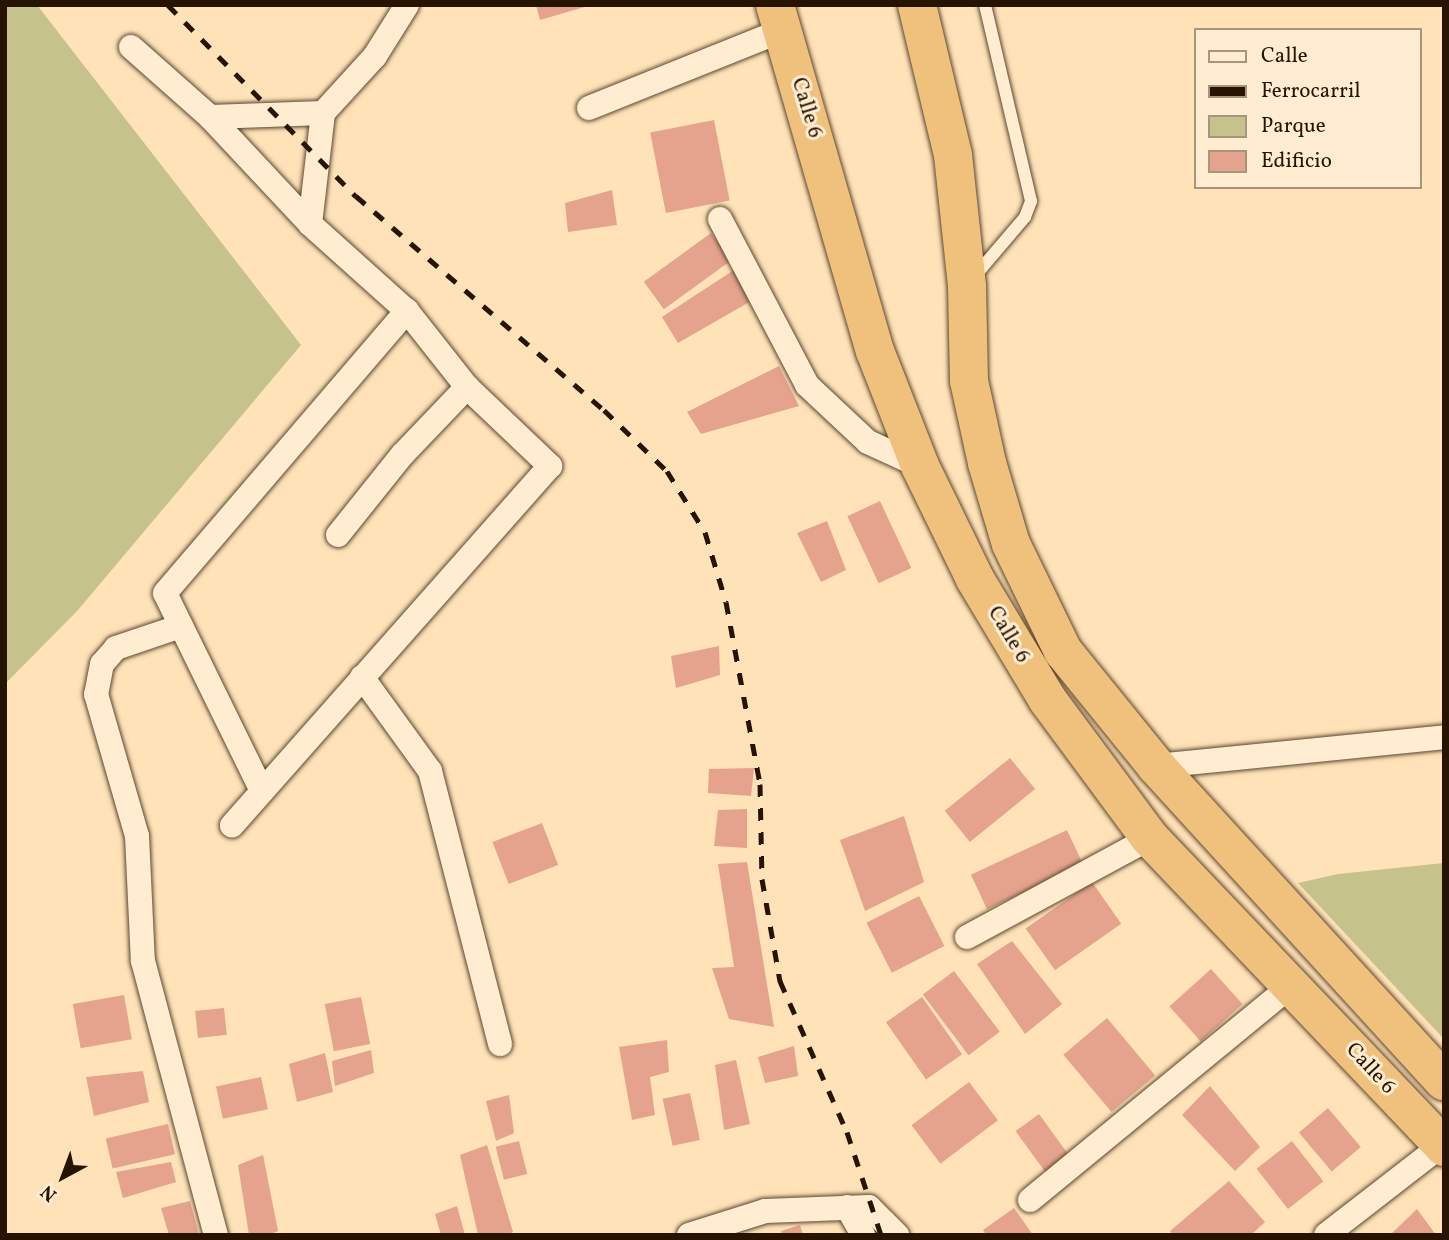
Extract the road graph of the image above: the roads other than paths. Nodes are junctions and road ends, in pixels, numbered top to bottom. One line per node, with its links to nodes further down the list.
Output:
1 (407, 5): 7 (street)
2 (917, 5): 11 (highway, Calle 6)
3 (985, 5): 11 (lane)
4 (779, 18): 6 (street); 14 (highway, Calle 6)
5 (131, 47): 8 (street)
6 (589, 108)
7 (323, 113): 8 (street); 10 (street)
8 (210, 117): 10 (street)
9 (720, 219): 14 (street)
10 (310, 225): 12 (street)
11 (967, 286): 19 (highway, Calle 6)
12 (407, 311): 13 (street); 16 (street)
13 (467, 387): 15 (street); 17 (street)
14 (919, 466): 22 (highway, Calle 6)
15 (338, 535)
16 (181, 626): 20 (street); 30 (street)
17 (362, 677): 20 (street); 25 (street)
18 (1444, 737): 19 (street)
19 (1156, 766): 26 (highway, Calle 6)
20 (262, 791): 21 (street)
21 (232, 825)
22 (1150, 838): 23 (street); 24 (highway, Calle 6)
23 (967, 937)
24 (1292, 985): 27 (highway, Calle 6); 28 (street)
25 (500, 1044)
26 (1444, 1081)
27 (1443, 1146): 34 (street)
28 (1030, 1200)
29 (858, 1207): 31 (street); 32 (street); 33 (street)
30 (215, 1235)
31 (689, 1235)
32 (863, 1235)
33 (897, 1235)
34 (1326, 1235)

